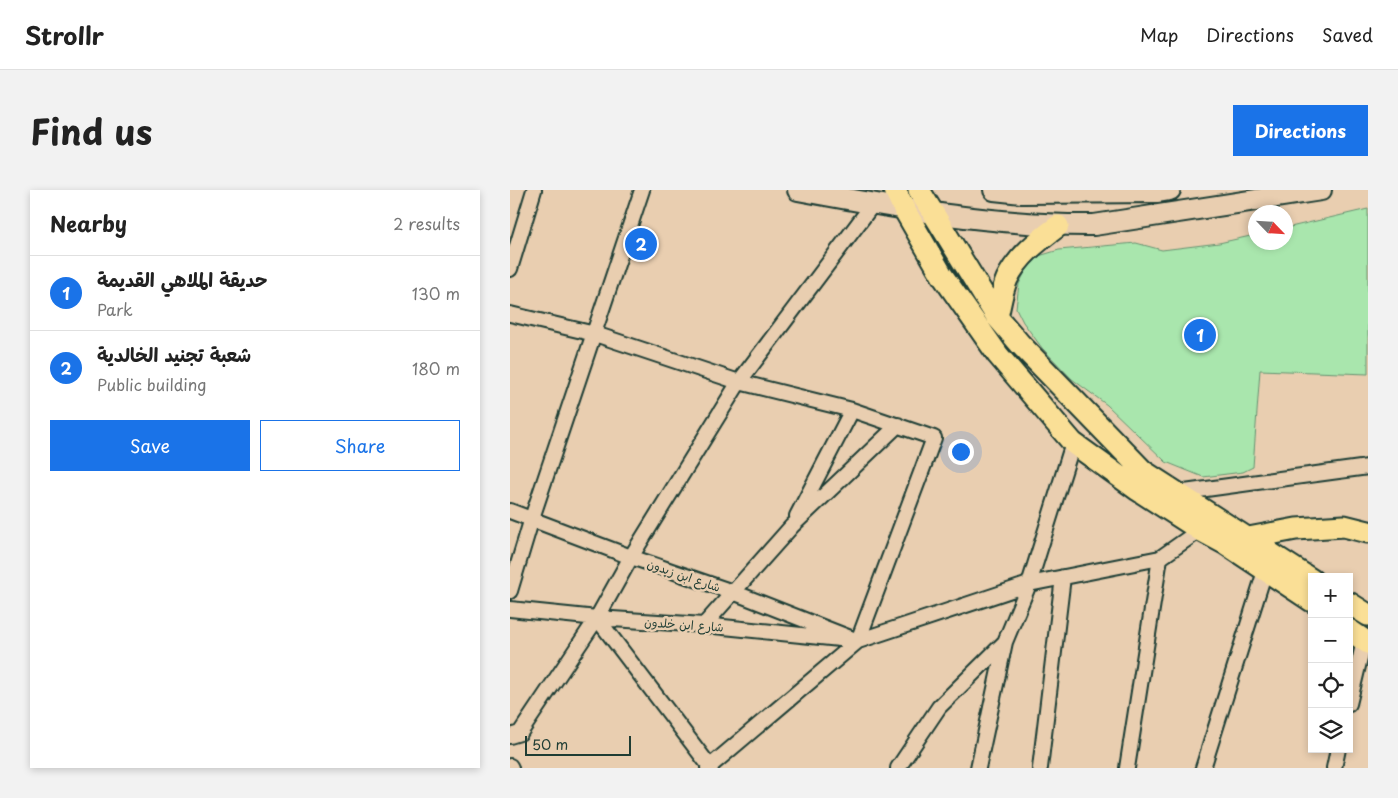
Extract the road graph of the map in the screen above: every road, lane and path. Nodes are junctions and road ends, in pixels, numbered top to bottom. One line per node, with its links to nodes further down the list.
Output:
1 (534, 190): 14 (street)
2 (642, 190): 17 (street)
3 (798, 190): 10 (main road)
4 (895, 190): 11 (main road)
5 (919, 190): 12 (main road)
6 (994, 190): 8 (main road)
7 (1321, 190): 13 (main road)
8 (1023, 191): 9 (main road)
9 (1162, 191)
10 (873, 204): 11 (main road); 18 (street)
11 (904, 209): 12 (main road); 21 (main road)
12 (933, 213): 13 (main road); 16 (main road)
13 (1058, 226): 16 (main road)
14 (510, 269)
15 (510, 314): 17 (street)
16 (997, 317): 23 (main road)
17 (595, 334): 18 (street); 25 (street)
18 (740, 382): 19 (street); 31 (street)
19 (852, 410): 20 (street); 26 (street)
20 (898, 425): 26 (street); 46 (street)
21 (1073, 443): 27 (main road); 36 (street)
22 (1368, 467): 23 (street)
23 (1176, 493): 30 (main road)
24 (510, 511): 25 (street, شارع ابن زيدون)
25 (532, 518): 31 (street, شارع ابن زيدون); 37 (street)
26 (792, 526): 38 (street)
27 (1200, 530): 30 (main road); 32 (street)
28 (1368, 532): 30 (main road)
29 (1368, 545): 30 (main road)
30 (1245, 547): 33 (main road); 35 (main road)
31 (631, 557): 38 (street, شارع ابن زيدون); 43 (street)
32 (1160, 558): 34 (street); 55 (street)
33 (1265, 570): 39 (main road); 56 (street)
34 (1063, 576): 36 (street); 54 (street)
35 (1308, 578)
36 (1029, 584): 46 (street); 47 (street)
37 (510, 591)
38 (733, 592): 44 (street); 46 (street, شارع ابن زيدون)
39 (1308, 598)
40 (1353, 605): 42 (main road)
41 (510, 609): 43 (street, شارع ابن خلدون)
42 (1368, 614)
43 (597, 618): 44 (street, شارع ابن خلدون); 49 (street); 51 (street)
44 (704, 625): 46 (street, شارع ابن خلدون)
45 (1361, 638): 48 (street)
46 (858, 641): 51 (street)
47 (1005, 642): 52 (street); 53 (street)
48 (1353, 682)
49 (510, 736)
50 (1337, 753): 57 (street)
51 (710, 767)
52 (898, 768)
53 (978, 768)
54 (1040, 768)
55 (1127, 768)
56 (1203, 768)
57 (1334, 768)

